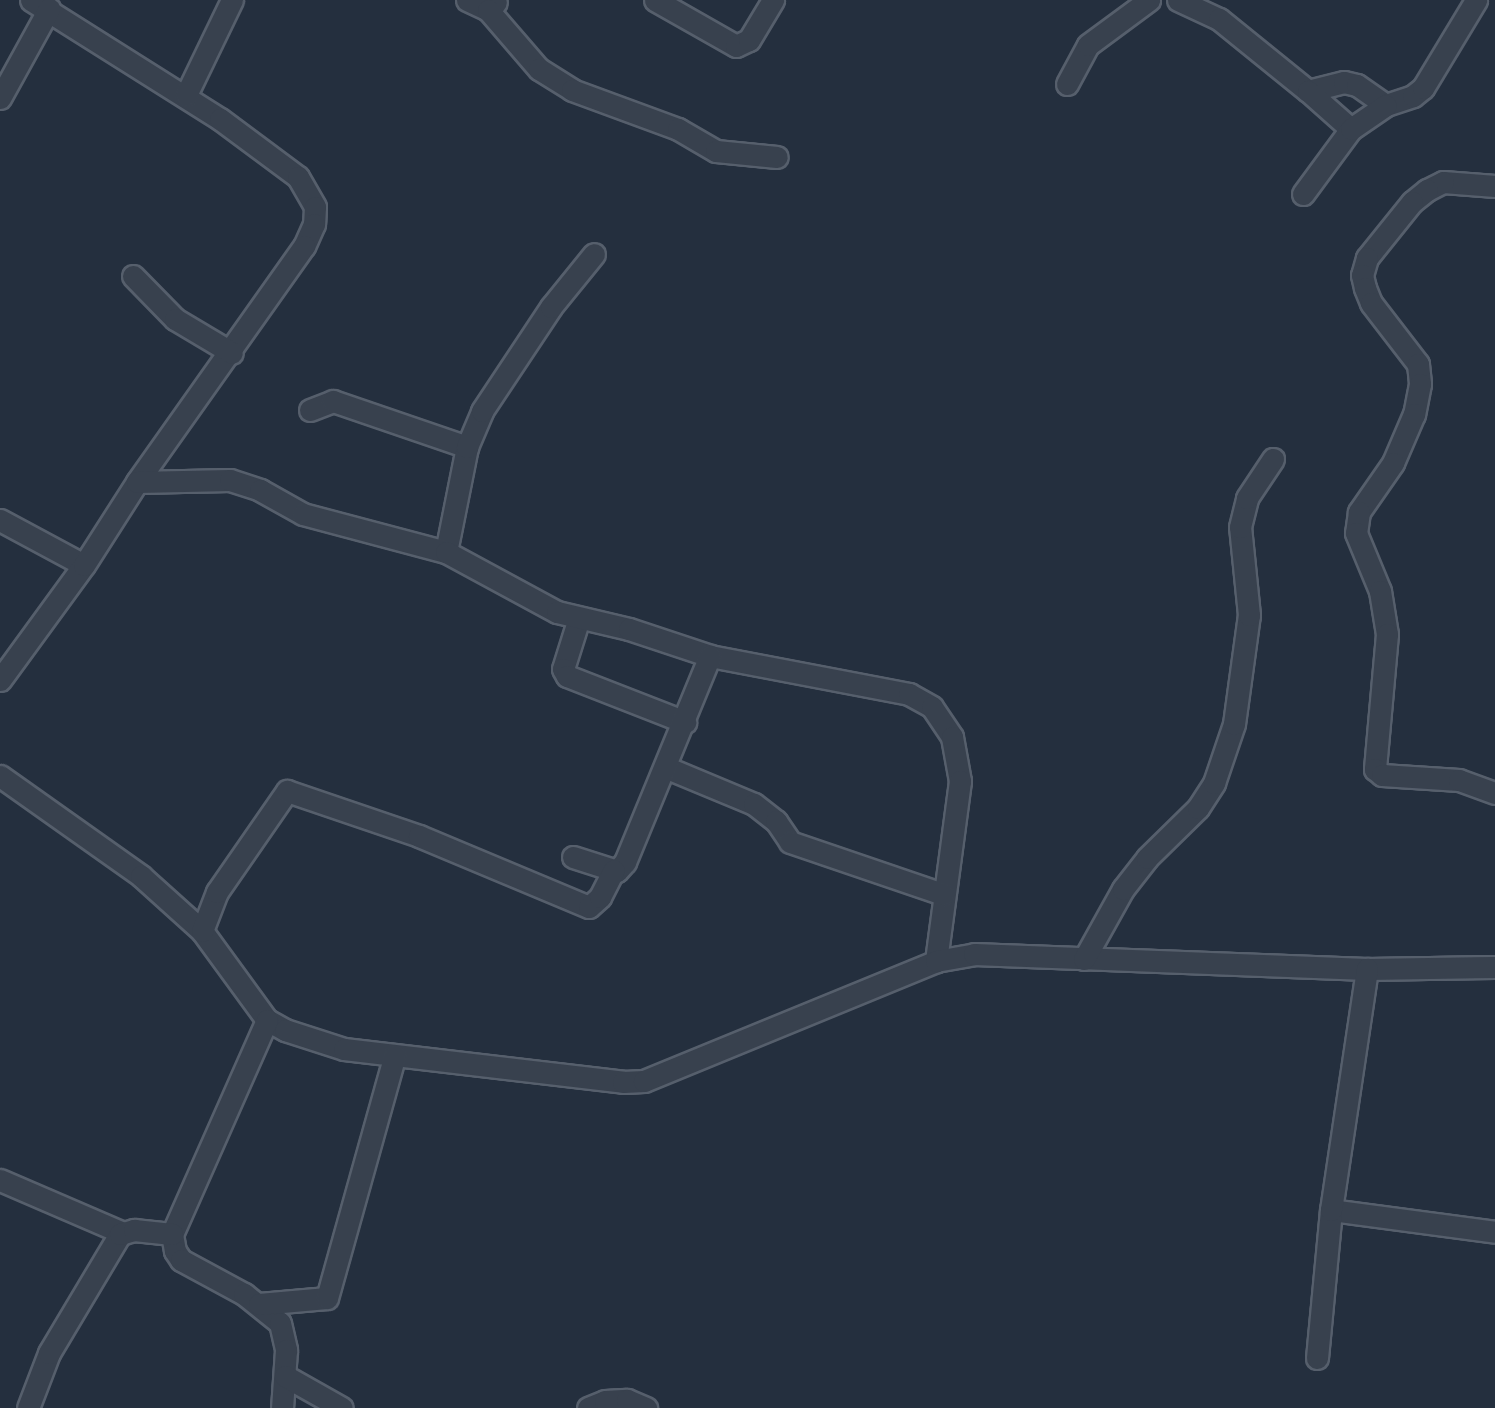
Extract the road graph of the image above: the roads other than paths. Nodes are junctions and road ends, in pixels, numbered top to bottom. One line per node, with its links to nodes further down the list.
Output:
1 (466, 0): 9 (street)
2 (655, 0): 3 (street)
3 (773, 0)
4 (1149, 0): 10 (street)
5 (1178, 0): 11 (street)
6 (1476, 0): 14 (street)
7 (237, 2): 12 (street)
8 (40, 4): 12 (street); 13 (street)
9 (493, 5): 16 (street)
10 (1067, 84)
11 (1308, 91): 14 (street); 15 (street)
12 (186, 95): 21 (street)
13 (0, 98)
14 (1386, 105): 15 (street)
15 (1351, 129): 18 (street)
16 (777, 157)
17 (1495, 186): 35 (street)
18 (1303, 194)
19 (594, 255): 23 (street)
20 (133, 276): 21 (street)
21 (232, 353): 25 (street)
22 (310, 410): 23 (street)
23 (467, 447): 27 (street)
24 (1273, 459): 40 (street)
25 (137, 483): 27 (street); 28 (street)
26 (0, 520): 28 (street)
27 (446, 552): 29 (street)
28 (84, 565): 31 (street)
29 (579, 618): 30 (street); 32 (street)
30 (710, 656): 32 (street); 38 (street)
31 (0, 680)
32 (685, 722): 33 (street)
33 (665, 767): 37 (street); 38 (street)
34 (2, 781): 39 (street)
35 (1495, 793)
36 (573, 857): 37 (street)
37 (614, 870): 39 (street)
38 (943, 894): 41 (street)
39 (202, 931): 44 (street)
40 (1084, 959): 41 (street); 43 (street)
41 (936, 961): 45 (street)
42 (1495, 967): 43 (street)
43 (1368, 969): 47 (street)
44 (267, 1020): 45 (street); 50 (street)
45 (395, 1054): 51 (street)
46 (0, 1180): 49 (street)
47 (1331, 1210): 48 (street); 52 (street)
48 (1495, 1232)
49 (123, 1233): 50 (street); 54 (street)
50 (172, 1234): 51 (street)
51 (259, 1304): 53 (street)
52 (1317, 1358)
53 (285, 1376): 55 (street); 56 (street)
54 (28, 1408)
55 (282, 1408)
56 (342, 1408)
57 (588, 1408): 58 (street)
58 (646, 1408)

